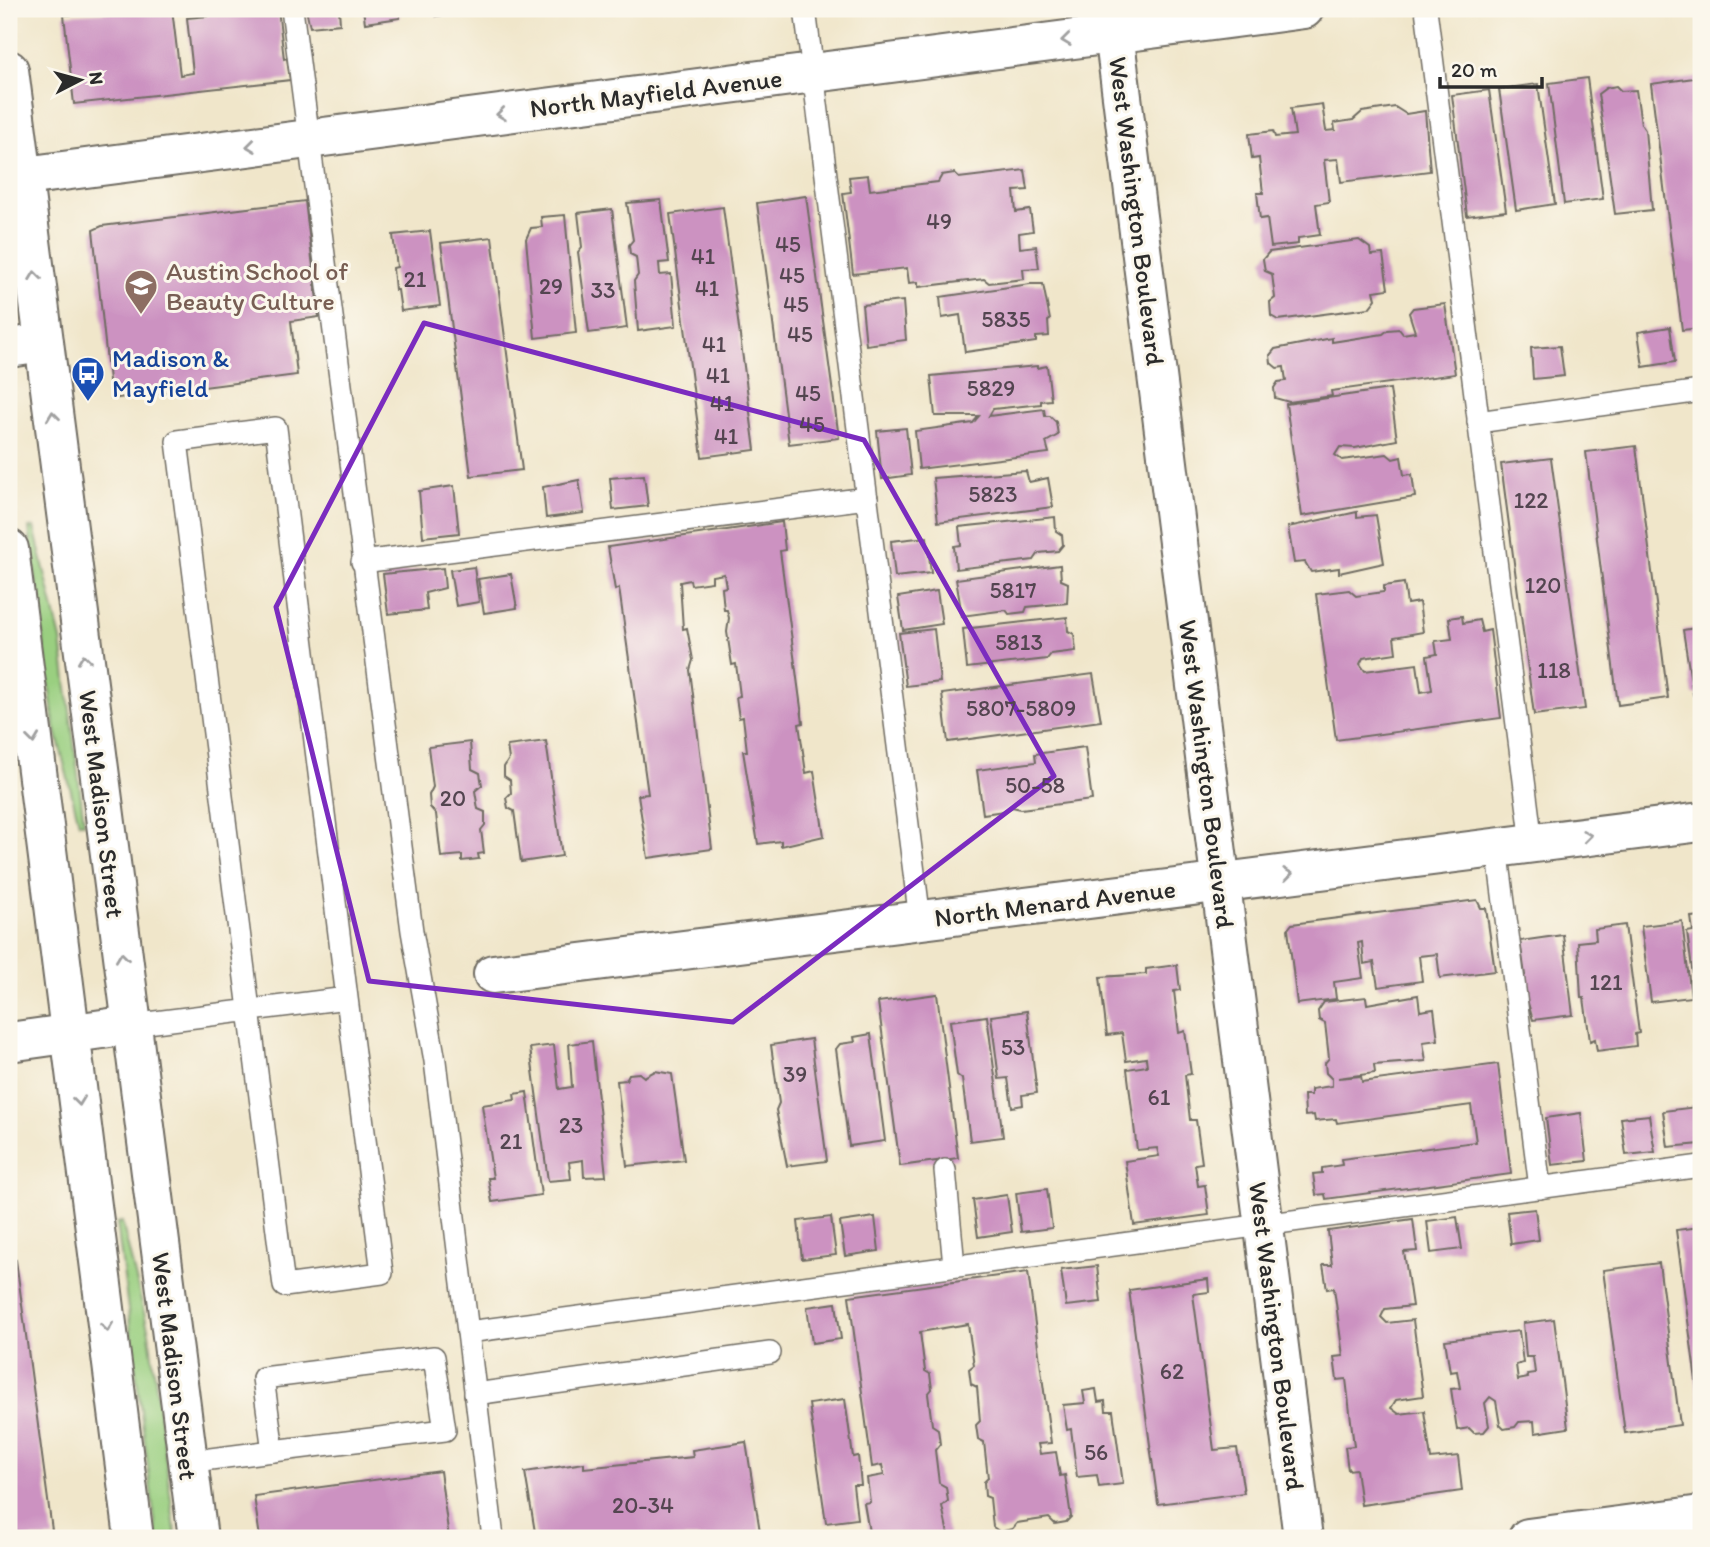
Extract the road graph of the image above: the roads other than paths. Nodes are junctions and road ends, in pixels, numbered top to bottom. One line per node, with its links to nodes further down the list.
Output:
1 (292, 9): 8 (lane)
2 (805, 9): 7 (lane)
3 (1304, 9): 5 (street, North Mayfield Avenue)
4 (1426, 9): 12 (lane)
5 (1113, 21): 7 (street, North Mayfield Avenue, one-way to 7); 18 (street, West Washington Boulevard)
6 (9, 70): 9 (street, West Madison Street)
7 (813, 72): 8 (street, North Mayfield Avenue, one-way to 8); 13 (lane)
8 (308, 139): 9 (street, North Mayfield Avenue, one-way to 9); 15 (lane)
9 (15, 177): 10 (street, West Madison Street, one-way to 9)
10 (26, 346): 23 (street, West Madison Street, one-way to 10)
11 (1701, 391): 12 (lane)
12 (1478, 422): 17 (lane)
13 (867, 498): 15 (lane); 19 (lane)
14 (9, 549): 24 (street, one-way to 24)
15 (362, 562): 31 (lane)
16 (1701, 822): 17 (street, North Menard Avenue, one-way to 16)
17 (1515, 845): 18 (street, North Menard Avenue, one-way to 17); 28 (lane)
18 (1221, 882): 19 (street, North Menard Avenue); 29 (street, West Washington Boulevard)
19 (920, 920): 20 (street, North Menard Avenue)
20 (493, 974)
21 (347, 998): 22 (lane); 22 (lane); 22 (lane)
22 (249, 1010): 23 (lane)
23 (131, 1025): 24 (street); 35 (street, West Madison Street)
24 (70, 1033): 25 (street); 38 (street, one-way to 38)
25 (9, 1042)
26 (1701, 1166): 28 (lane)
27 (945, 1170): 30 (lane)
28 (1540, 1188): 29 (lane)
29 (1264, 1225): 30 (lane); 41 (street, West Washington Boulevard)
30 (954, 1266): 31 (lane)
31 (468, 1332): 33 (lane)
32 (770, 1353): 33 (lane)
33 (475, 1394): 40 (lane)
34 (272, 1451): 34 (lane); 35 (lane)
35 (187, 1462): 39 (street, West Madison Street)
36 (1701, 1515): 37 (street)
37 (1574, 1535): 42 (street)
38 (134, 1538)
39 (198, 1538)
40 (492, 1538)
41 (1303, 1538)
42 (1528, 1538)

